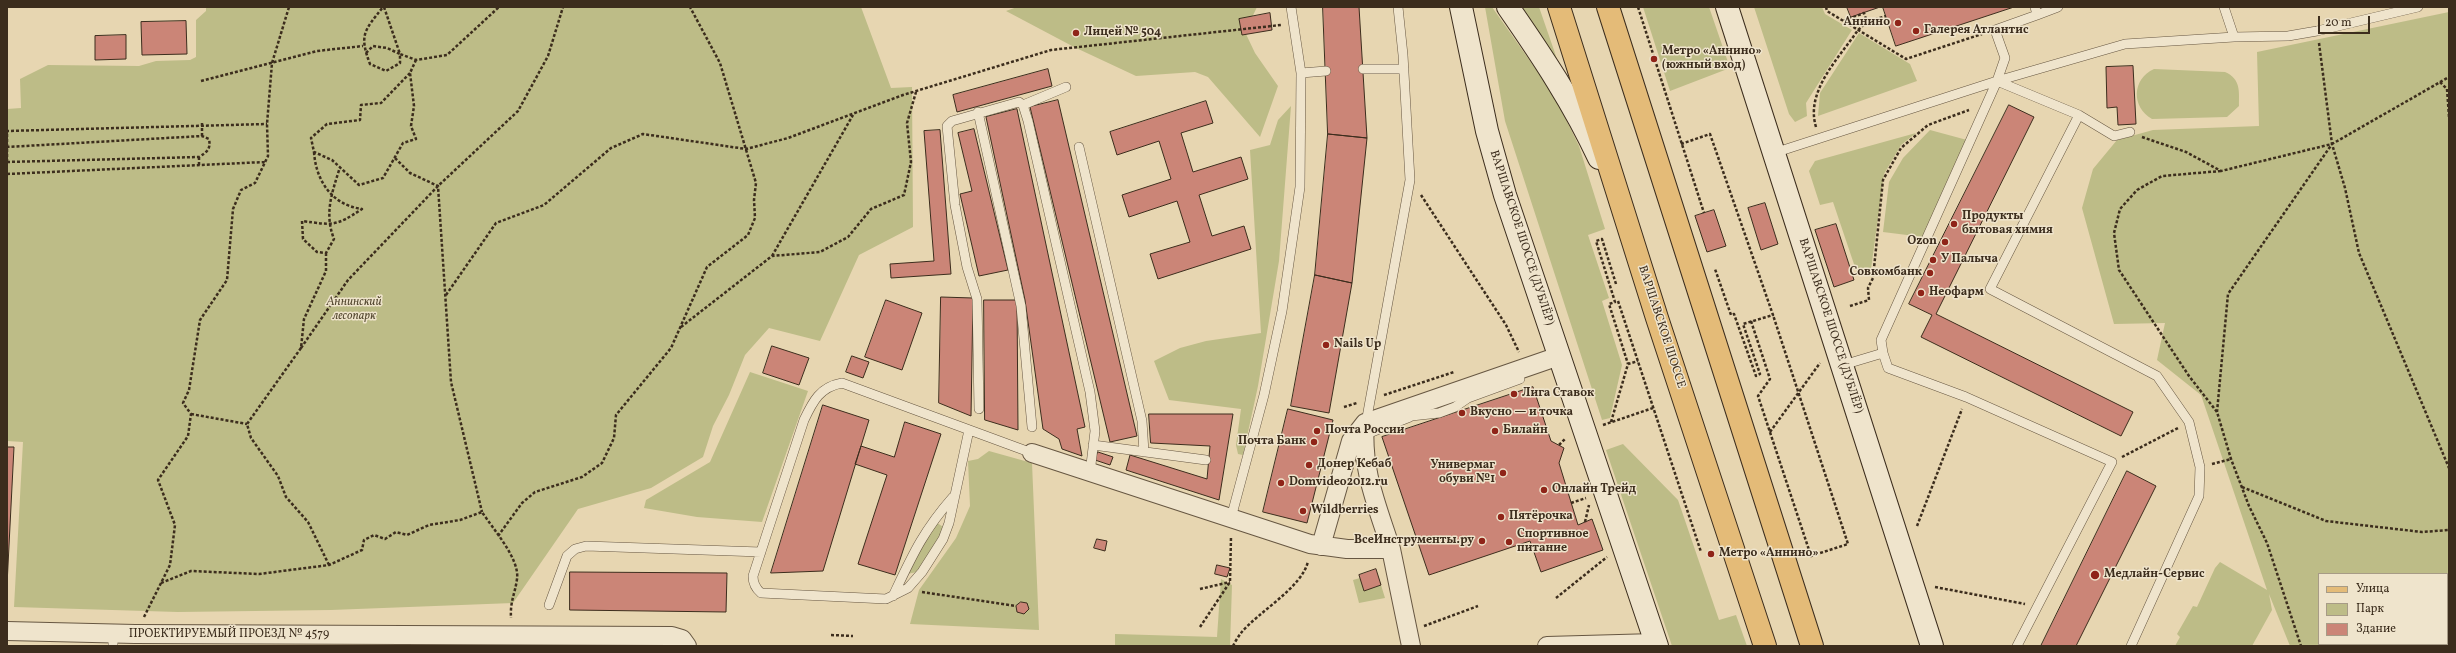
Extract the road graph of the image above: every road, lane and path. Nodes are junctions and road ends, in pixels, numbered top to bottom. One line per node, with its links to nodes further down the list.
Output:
1 (289, 7): 31 (path)
2 (384, 7): 27 (path); 29 (path)
3 (499, 7): 30 (path)
4 (563, 7): 71 (path)
5 (690, 7): 59 (path)
6 (1291, 7): 22 (lane)
7 (1398, 7): 33 (lane)
8 (1461, 7): 92 (main road, ВАРШАВСКОЕ ШОССЕ (ДУБЛЁР))
9 (1508, 7): 74 (main road)
10 (1559, 7): 74 (main road, ВАРШАВСКОЕ ШОССЕ)
11 (1608, 7): 164 (main road)
12 (1638, 7): 55 (path)
13 (1727, 7): 61 (main road, ВАРШАВСКОЕ ШОССЕ (ДУБЛЁР))
14 (1826, 7): 20 (path)
15 (2058, 7): 18 (lane)
16 (2224, 7): 26 (lane)
17 (2418, 7): 25 (lane)
18 (2036, 11): 24 (lane)
19 (1886, 16): 21 (path)
20 (1844, 21): 21 (path); 23 (path)
21 (1867, 22): 23 (path)
22 (1293, 23): 36 (lane); 43 (path)
23 (1858, 30): 24 (path); 54 (path)
24 (1995, 30): 39 (lane)
25 (2318, 31): 26 (lane); 56 (path)
26 (2234, 37): 39 (lane)
27 (363, 46): 28 (path); 31 (path)
28 (366, 53): 29 (path); 29 (path)
29 (400, 54): 30 (path)
30 (416, 60): 35 (path)
31 (272, 63): 38 (path); 51 (path)
32 (1363, 69): 33 (lane)
33 (1404, 69): 70 (lane)
34 (1326, 71): 36 (lane)
35 (410, 73): 60 (path); 63 (path)
36 (1301, 73): 128 (lane)
37 (2449, 76): 40 (path)
38 (202, 81)
39 (1997, 81): 45 (lane); 48 (lane); 54 (lane)
40 (2440, 82): 42 (path); 56 (path)
41 (1066, 87): 44 (lane)
42 (2448, 89): 49 (path)
43 (916, 91): 47 (path); 77 (path)
44 (1023, 104): 46 (lane); 114 (lane)
45 (1987, 104): 82 (path); 90 (lane)
46 (978, 112): 103 (lane); 109 (lane)
47 (853, 114): 59 (path); 77 (path)
48 (2079, 115): 52 (lane); 107 (lane)
49 (2449, 117)
50 (202, 124): 51 (path); 53 (path); 57 (path)
51 (267, 124): 64 (path)
52 (2130, 132): 68 (path)
53 (202, 136): 57 (path); 62 (path)
54 (1820, 138): 61 (lane)
55 (1681, 144): 73 (path); 83 (path)
56 (2332, 144): 68 (path); 104 (path); 122 (path)
57 (7, 147): 65 (path)
58 (1079, 147): 116 (lane)
59 (746, 150): 80 (path); 85 (path)
60 (314, 152): 67 (path); 72 (path)
61 (1774, 153): 86 (main road, ВАРШАВСКОЕ ШОССЕ (ДУБЛЁР))
62 (199, 157): 65 (path); 66 (path)
63 (395, 158): 67 (path); 71 (path)
64 (265, 162): 66 (path); 105 (path)
65 (7, 163)
66 (199, 165): 69 (path)
67 (340, 167): 72 (path)
68 (2221, 170): 104 (path)
69 (7, 174)
70 (1410, 180): 89 (path); 100 (lane)
71 (438, 186): 80 (path); 87 (path)
72 (331, 196): 75 (path); 75 (path)
73 (1704, 213)
74 (1626, 219): 163 (main road, ВАРШАВСКОЕ ШОССЕ)
75 (328, 224): 76 (path); 76 (path)
76 (326, 253): 87 (path)
77 (772, 256): 85 (path)
78 (1715, 269): 84 (path)
79 (1616, 284): 94 (path)
80 (446, 295): 127 (path)
81 (1618, 301): 93 (path)
82 (1850, 306)
83 (1773, 315): 84 (path); 98 (path)
84 (1752, 321): 112 (path)
85 (679, 328): 132 (path)
86 (1835, 342): 95 (main road, ВАРШАВСКОЕ ШОССЕ (ДУБЛЁР)); 98 (path)
87 (301, 348): 108 (path)
88 (1524, 348): 89 (path)
89 (1518, 351): 91 (path); 96 (path)
90 (1883, 352): 95 (lane); 99 (lane)
91 (1511, 353)
92 (1552, 359): 96 (street); 111 (main road, ВАРШАВСКОЕ ШОССЕ (ДУБЛЁР)); 113 (lane)
93 (1638, 361): 94 (path); 102 (path)
94 (1628, 364): 106 (path)
95 (1842, 365): 165 (main road, ВАРШАВСКОЕ ШОССЕ (ДУБЛЁР))
96 (1526, 368): 113 (street)
97 (1461, 369): 100 (path)
98 (1799, 391): 112 (path); 112 (path)
99 (1966, 397): 120 (lane); 130 (path)
100 (1369, 400): 101 (path); 113 (lane)
101 (1344, 408)
102 (1654, 408): 106 (path); 136 (path)
103 (979, 409)
104 (2217, 412): 118 (path)
105 (191, 414): 108 (path); 140 (path)
106 (1611, 422): 111 (path)
107 (2189, 422): 120 (path); 121 (lane)
108 (247, 424): 138 (path)
109 (1032, 427)
110 (969, 430): 117 (lane); 125 (lane); 135 (lane)
111 (1585, 431): 115 (path); 158 (main road, ВАРШАВСКОЕ ШОССЕ (ДУБЛЁР))
112 (1770, 432)
113 (1360, 433): 133 (street); 134 (street)
114 (1093, 445): 116 (lane); 123 (lane)
115 (1559, 445)
116 (1144, 452): 119 (lane)
117 (1032, 453): 123 (street)
118 (2231, 459): 121 (path); 124 (path)
119 (1206, 460)
120 (2112, 462): 149 (lane)
121 (2200, 467): 167 (lane)
122 (2449, 468)
123 (1090, 473): 128 (street)
124 (2242, 487): 131 (path); 168 (path)
125 (954, 496): 143 (lane); 144 (lane)
126 (1570, 503): 129 (path)
127 (482, 512): 132 (path); 138 (path)
128 (1231, 518): 133 (street); 139 (path)
129 (1585, 522)
130 (1917, 526)
131 (2449, 530)
132 (498, 536): 150 (path)
133 (1316, 545): 134 (street); 160 (path)
134 (1391, 549): 161 (street)
135 (761, 552): 144 (lane); 146 (lane)
136 (1701, 552)
137 (1611, 553): 145 (path)
138 (328, 565): 140 (path)
139 (1230, 582): 142 (path); 151 (path)
140 (161, 583): 154 (path)
141 (1935, 587): 149 (path)
142 (1200, 589)
143 (904, 590): 144 (lane); 147 (path)
144 (893, 596)
145 (1556, 598)
146 (549, 605)
147 (1016, 606)
148 (1478, 606): 152 (path)
149 (2037, 606): 166 (lane)
150 (511, 623)
151 (1200, 627)
152 (1419, 628)
153 (7, 631): 157 (street, ПРОЕКТИРУЕМЫЙ ПРОЕЗД № 4579)
154 (135, 634): 157 (street, ПРОЕКТИРУЕМЫЙ ПРОЕЗД № 4579); 159 (street, ПРОЕКТИРУЕМЫЙ ПРОЕЗД № 4579)
155 (831, 635): 156 (path)
156 (853, 636)
157 (113, 640)
158 (1656, 644): 162 (street)
159 (687, 646)
160 (1233, 646)
161 (1411, 646)
162 (1547, 646)
163 (1765, 646)
164 (1812, 646)
165 (1932, 646)
166 (2017, 646)
167 (2131, 646)
168 (2301, 646)

